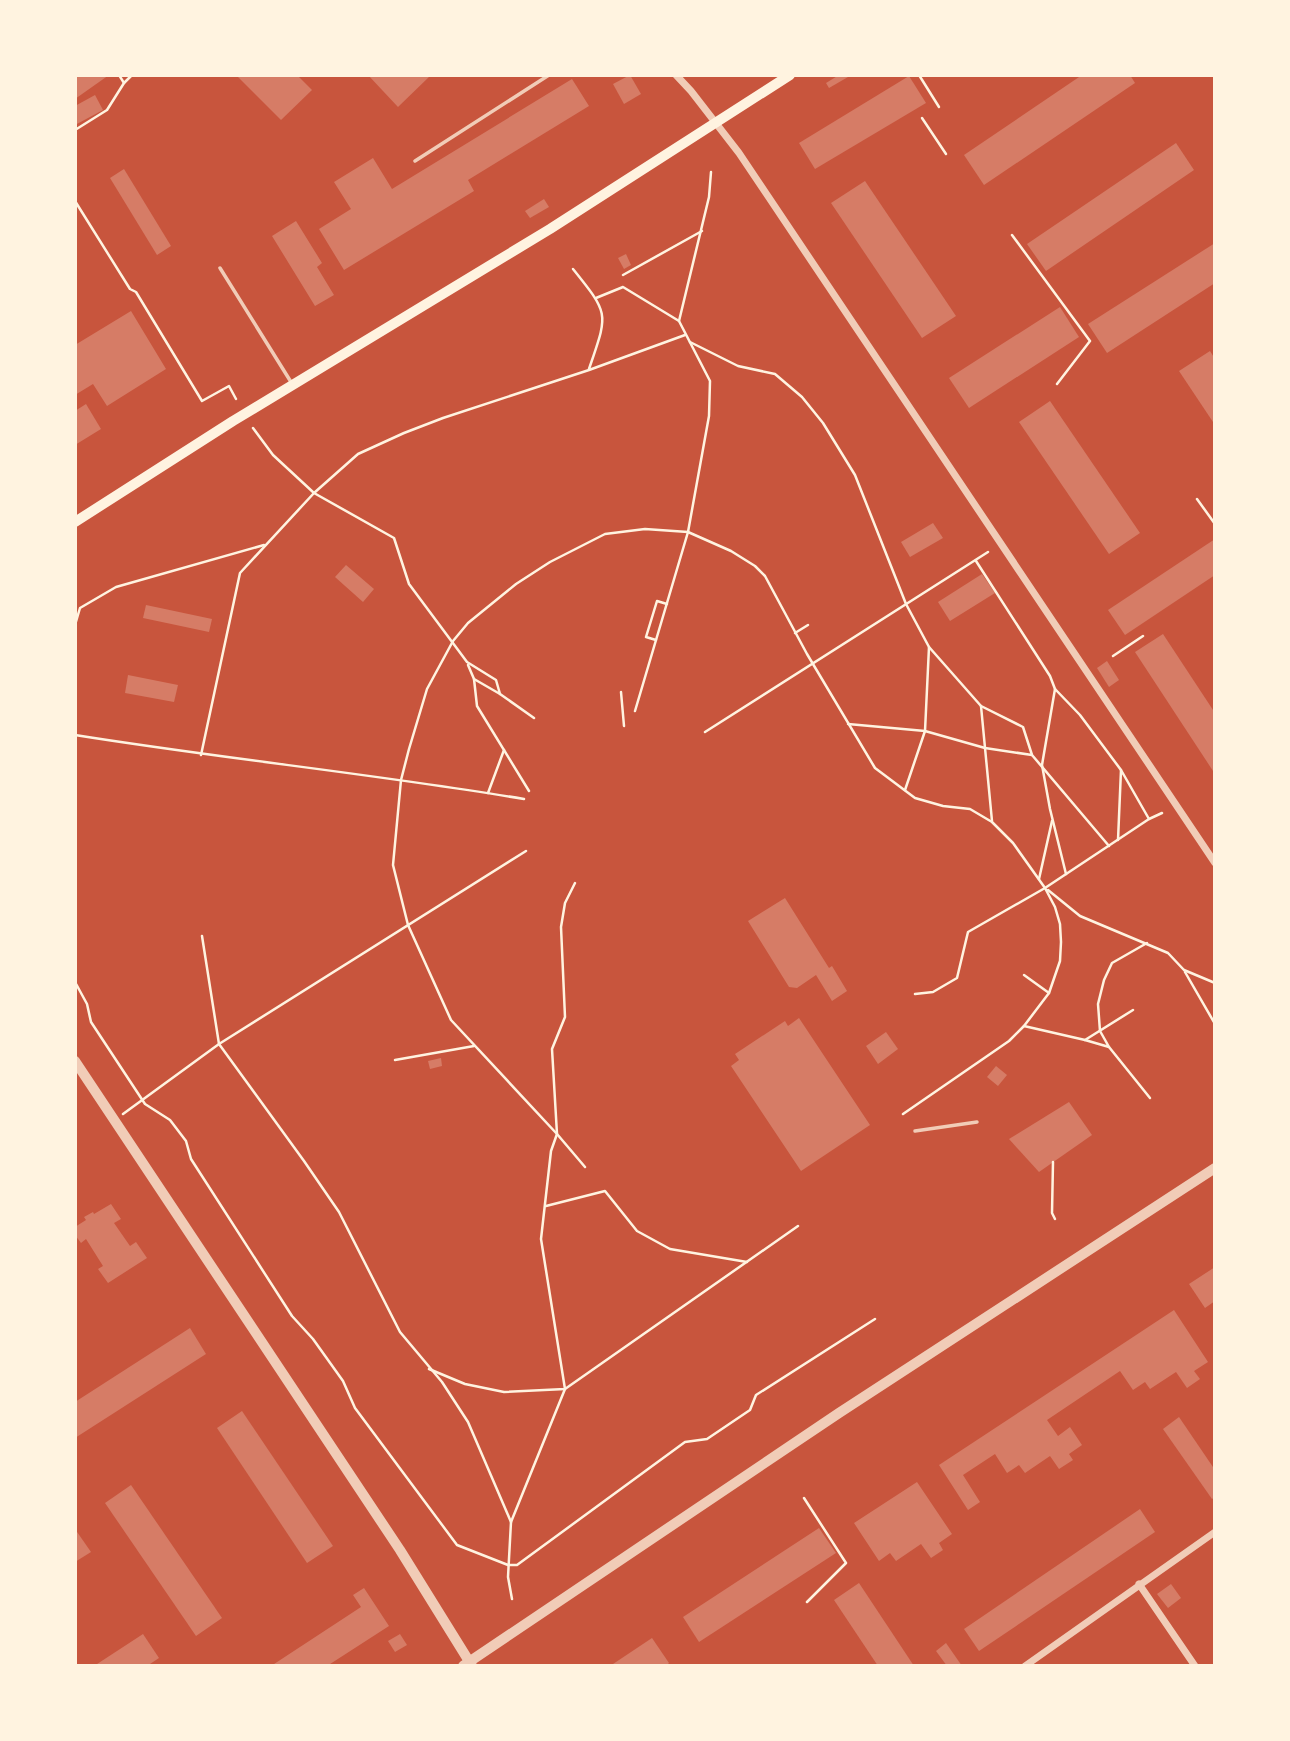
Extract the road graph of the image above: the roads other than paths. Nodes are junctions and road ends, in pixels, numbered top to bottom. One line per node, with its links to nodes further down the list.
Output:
1 (549, 75): 5 (lane)
2 (676, 75): 4 (street)
3 (790, 75): 4 (main road)
4 (715, 122): 7 (main road); 9 (street)
5 (415, 161)
6 (220, 268): 7 (lane)
7 (294, 385): 8 (main road)
8 (75, 522)
9 (1215, 863)
10 (75, 1061): 16 (street)
11 (977, 1122): 12 (lane)
12 (915, 1131)
13 (1215, 1168): 16 (street)
14 (1215, 1532): 15 (street)
15 (1139, 1584): 17 (street); 18 (street)
16 (468, 1665)
17 (1025, 1666)
18 (1195, 1666)

